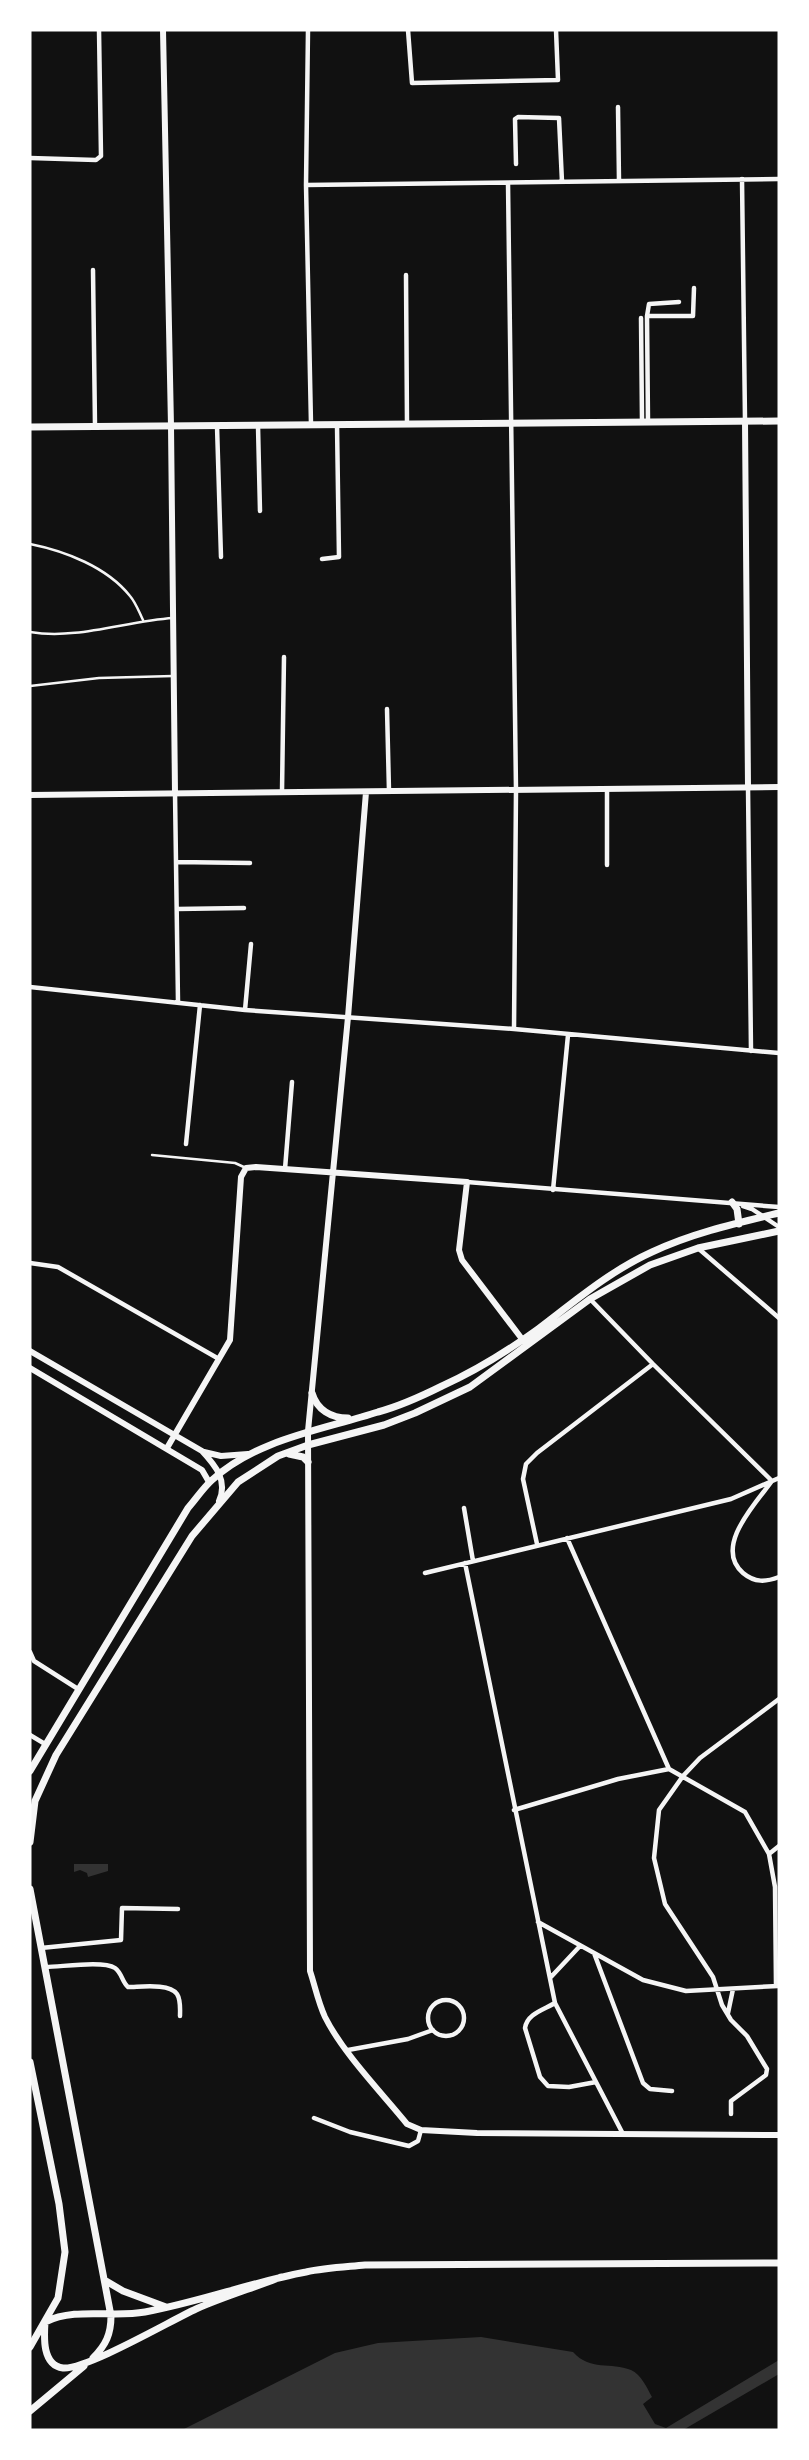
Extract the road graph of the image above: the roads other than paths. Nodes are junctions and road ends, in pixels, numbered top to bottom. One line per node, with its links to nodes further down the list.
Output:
1 (99, 30): 7 (street)
2 (163, 30): 28 (street)
3 (308, 30): 14 (street)
4 (408, 30): 5 (street)
5 (556, 30)
6 (618, 107): 11 (street)
7 (30, 158)
8 (516, 164): 12 (street)
9 (779, 178): 10 (street)
10 (742, 179): 11 (street); 20 (street)
11 (619, 181): 12 (street)
12 (562, 182): 13 (street)
13 (508, 183): 14 (street); 23 (street)
14 (306, 185): 25 (street)
15 (93, 270): 31 (street)
16 (407, 275): 27 (street)
17 (694, 288): 19 (street)
18 (679, 302): 19 (street)
19 (644, 317): 22 (street)
20 (745, 421): 21 (main road); 22 (main road); 44 (street)
21 (779, 421)
22 (645, 422): 23 (main road)
23 (510, 423): 27 (main road); 46 (street)
24 (258, 425): 25 (main road); 29 (main road); 32 (street)
25 (311, 425): 26 (main road)
26 (337, 425): 27 (main road); 35 (street)
27 (407, 425)
28 (171, 426): 29 (main road); 31 (main road); 36 (street)
29 (217, 426): 34 (street)
30 (30, 427): 31 (main road)
31 (96, 427)
32 (260, 511)
33 (30, 544): 37 (lane)
34 (221, 557)
35 (322, 559)
36 (173, 618): 37 (lane); 40 (street)
37 (143, 620): 38 (lane)
38 (30, 632)
39 (284, 657): 47 (street)
40 (173, 676): 41 (lane); 50 (street)
41 (30, 686)
42 (387, 709): 49 (street)
43 (779, 787): 44 (street)
44 (748, 788): 45 (street); 65 (street)
45 (607, 789): 46 (street); 54 (street)
46 (516, 790): 49 (street); 63 (street)
47 (282, 792): 48 (street); 50 (street)
48 (366, 792): 49 (street); 62 (street)
49 (388, 792)
50 (175, 793): 51 (street); 52 (street)
51 (30, 795)
52 (176, 862): 53 (street); 55 (street)
53 (250, 863)
54 (607, 865)
55 (177, 908): 56 (street); 59 (street)
56 (244, 908)
57 (251, 944): 61 (street)
58 (30, 987): 59 (street)
59 (177, 1002): 60 (street)
60 (200, 1005): 61 (street); 68 (street)
61 (245, 1010): 62 (street)
62 (348, 1017): 63 (street); 72 (street)
63 (514, 1029): 64 (street)
64 (568, 1035): 65 (street); 74 (street)
65 (751, 1051): 66 (street)
66 (779, 1053)
67 (292, 1082): 71 (street)
68 (186, 1144)
69 (152, 1154): 70 (lane)
70 (246, 1168): 71 (street); 88 (street)
71 (285, 1169): 72 (street)
72 (333, 1172): 73 (street); 91 (street)
73 (467, 1182): 74 (street); 85 (street)
74 (554, 1190): 75 (street)
75 (732, 1202): 76 (street); 78 (street); 79 (main road)
76 (779, 1207)
77 (779, 1213): 78 (main road)
78 (764, 1217): 79 (main road); 80 (street)
79 (739, 1224): 85 (main road)
80 (779, 1229): 81 (main road)
81 (698, 1248): 83 (main road); 84 (street)
82 (30, 1264): 88 (street)
83 (590, 1299): 87 (main road); 89 (street)
84 (779, 1318)
85 (522, 1339): 87 (main road); 92 (main road)
86 (30, 1351): 94 (street)
87 (511, 1358): 95 (main road)
88 (219, 1359): 94 (street)
89 (653, 1364): 103 (street); 108 (street)
90 (30, 1368): 96 (street)
91 (312, 1392): 92 (main road); 93 (street)
92 (356, 1418): 93 (main road)
93 (308, 1431): 95 (street); 98 (main road)
94 (174, 1435): 96 (street); 97 (street)
95 (308, 1445): 99 (main road); 100 (street)
96 (167, 1448): 104 (street)
97 (202, 1451): 98 (street); 101 (street)
98 (253, 1454): 101 (main road)
99 (278, 1456): 100 (main road); 105 (main road)
100 (308, 1462): 140 (street)
101 (220, 1473): 104 (main road); 105 (street)
102 (779, 1478): 103 (street)
103 (772, 1481): 107 (street); 112 (street)
104 (209, 1482): 114 (main road)
105 (218, 1503): 122 (main road)
106 (464, 1508): 109 (street)
107 (567, 1538): 108 (street); 118 (street)
108 (537, 1545): 109 (street)
109 (473, 1561): 110 (street)
110 (466, 1563): 111 (street); 121 (street)
111 (425, 1573)
112 (779, 1577)
113 (30, 1652): 114 (street)
114 (78, 1689): 117 (main road)
115 (779, 1699): 120 (street)
116 (30, 1735): 117 (street)
117 (45, 1744): 119 (main road)
118 (670, 1769): 120 (street); 121 (street)
119 (30, 1771)
120 (683, 1776): 124 (street); 135 (street)
121 (514, 1810): 127 (street)
122 (30, 1842)
123 (779, 1846): 124 (street)
124 (769, 1854): 133 (street)
125 (30, 1889): 129 (main road)
126 (178, 1909): 129 (street)
127 (537, 1922): 128 (street); 132 (street)
128 (580, 1946): 130 (street); 132 (street)
129 (40, 1948): 131 (main road)
130 (594, 1953): 135 (street); 143 (street)
131 (44, 1967): 138 (street); 151 (main road)
132 (550, 1979): 136 (street)
133 (778, 1986): 134 (street)
134 (733, 1989): 135 (street); 137 (street)
135 (717, 1990): 137 (street)
136 (555, 2003): 142 (street); 142 (street)
137 (728, 2014): 144 (street)
138 (180, 2016)
139 (433, 2030): 139 (street); 140 (street)
140 (348, 2050): 146 (street)
141 (30, 2062): 154 (main road)
142 (596, 2082): 147 (street)
143 (672, 2091)
144 (731, 2114)
145 (314, 2118): 146 (street)
146 (421, 2130): 147 (street)
147 (623, 2134): 148 (street)
148 (779, 2135)
149 (779, 2263): 150 (main road)
150 (281, 2277): 152 (main road); 156 (main road)
151 (106, 2281): 152 (main road); 153 (main road)
152 (167, 2307): 153 (main road)
153 (111, 2316): 154 (main road); 156 (main road)
154 (45, 2322): 155 (main road); 156 (main road)
155 (30, 2347)
156 (89, 2362): 157 (main road)
157 (30, 2411)

